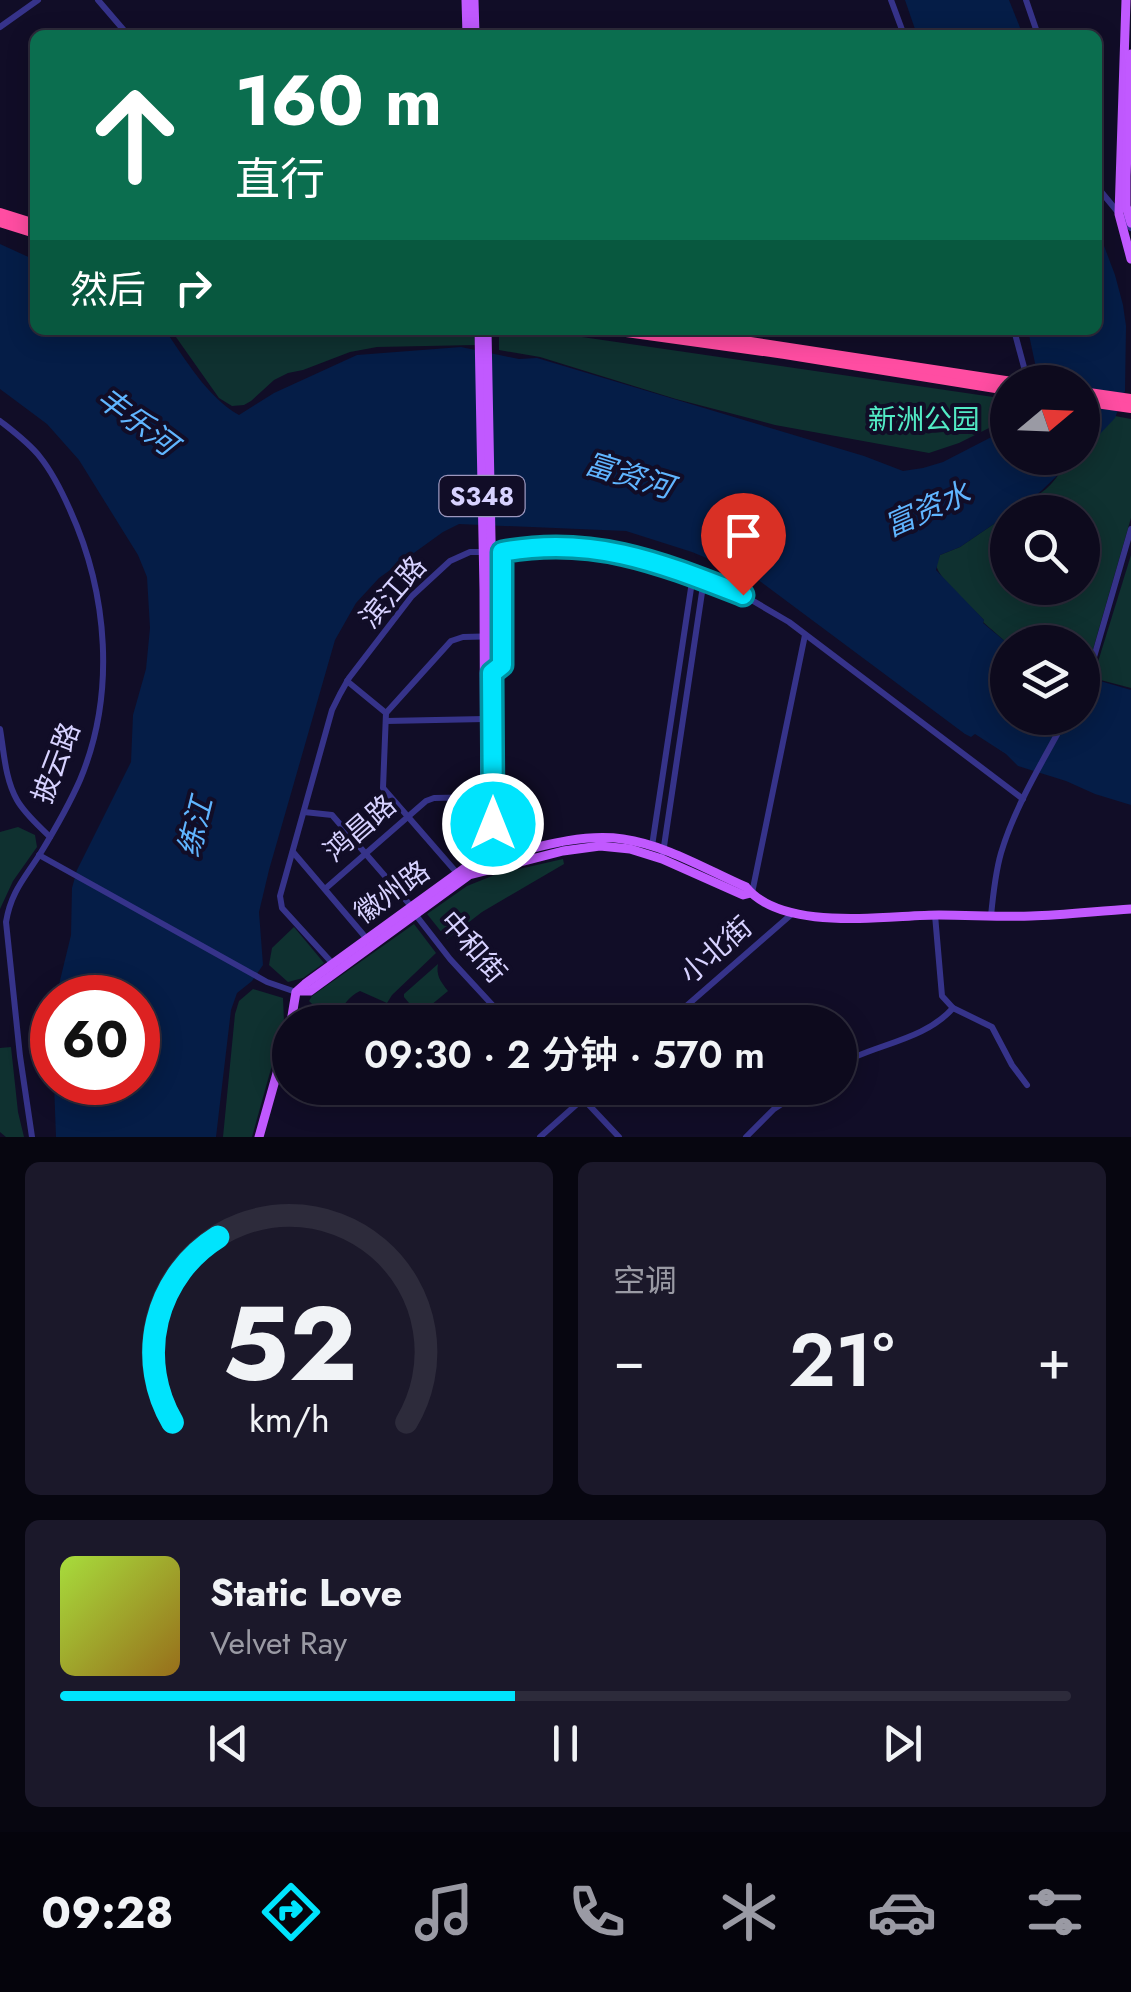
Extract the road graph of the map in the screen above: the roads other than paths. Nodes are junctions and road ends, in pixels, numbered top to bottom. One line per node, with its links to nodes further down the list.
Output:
1 (38, 0): 8 (street)
2 (98, 0): 9 (street)
3 (466, 0): 10 (main road)
4 (474, 0): 11 (main road)
5 (891, 0): 12 (street)
6 (1026, 0): 13 (street)
7 (1126, 0): 17 (main road)
8 (0, 28)
9 (124, 30)
10 (467, 30)
11 (475, 30)
12 (902, 30)
13 (1036, 30)
14 (1131, 54): 20 (main road)
15 (1102, 193): 17 (street)
16 (0, 213): 19 (highway)
17 (1119, 214): 20 (street); 22 (main road)
18 (0, 222): 21 (highway)
19 (30, 222)
20 (1131, 225)
21 (30, 231)
22 (1131, 259)
23 (479, 335): 42 (main road, S348)
24 (487, 335): 42 (main road, S348)
25 (648, 335): 30 (highway)
26 (739, 335): 29 (highway)
27 (1015, 335): 28 (street)
28 (1023, 365)
29 (990, 378)
30 (990, 387)
31 (1100, 396): 33 (highway)
32 (1100, 402): 33 (highway)
33 (1129, 403)
34 (0, 421): 52 (street, 披云路)
35 (1131, 529): 41 (street)
36 (502, 552): 37 (street, 滨江路); 40 (street); 43 (street, 滨江路)
37 (693, 575): 38 (street, 滨江路); 54 (street)
38 (704, 579): 39 (street, 滨江路); 54 (street)
39 (805, 635): 49 (street, 滨江路); 60 (street)
40 (502, 636): 42 (street); 44 (street)
41 (1100, 636)
42 (490, 666): 45 (main road, S348); 57 (main road, S348)
43 (347, 681): 44 (street); 50 (street, 滨江路)
44 (386, 717): 45 (street); 51 (street)
45 (484, 719): 48 (main road, S348)
46 (0, 729): 52 (street)
47 (1057, 735): 49 (street)
48 (485, 797): 51 (street, 鸿昌路); 57 (main road, S348)
49 (1024, 797): 65 (street)
50 (304, 812): 53 (street, 滨江路); 55 (street, 中和街)
51 (408, 816): 55 (street, 鸿昌路); 58 (street)
52 (50, 836): 56 (street, 披云路)
53 (292, 850): 59 (street); 67 (street, 滨江路)
54 (657, 852): 57 (main road, 徽州路); 60 (main road, 徽州路)
55 (366, 853): 59 (street, 鸿昌路); 62 (street, 中和街)
56 (43, 857): 68 (street); 79 (street, 披云路)
57 (489, 864): 58 (main road, 徽州路); 62 (main road, 徽州路)
58 (457, 873): 62 (main road, 徽州路)
59 (324, 889): 66 (street)
60 (752, 893): 63 (main road, 徽州路)
61 (1131, 909): 65 (main road, 徽州路)
62 (413, 910): 66 (main road, 徽州路); 68 (main road, 徽州路); 70 (street, 中和街)
63 (794, 912): 64 (main road, 徽州路); 71 (street, 小北街)
64 (936, 915): 65 (main road, 徽州路); 72 (street)
65 (991, 916)
66 (366, 939): 67 (main road, 徽州路)
67 (332, 964): 68 (main road, 徽州路)
68 (296, 992): 69 (main road)
69 (294, 1005)
70 (493, 1005)
71 (687, 1005)
72 (953, 1008): 73 (street); 74 (street)
73 (857, 1057)
74 (1027, 1086)
75 (272, 1092): 80 (main road)
76 (575, 1105): 81 (street)
77 (589, 1105): 82 (street)
78 (780, 1105): 83 (street)
79 (32, 1137)
80 (259, 1137)
81 (540, 1137)
82 (619, 1137)
83 (746, 1137)

